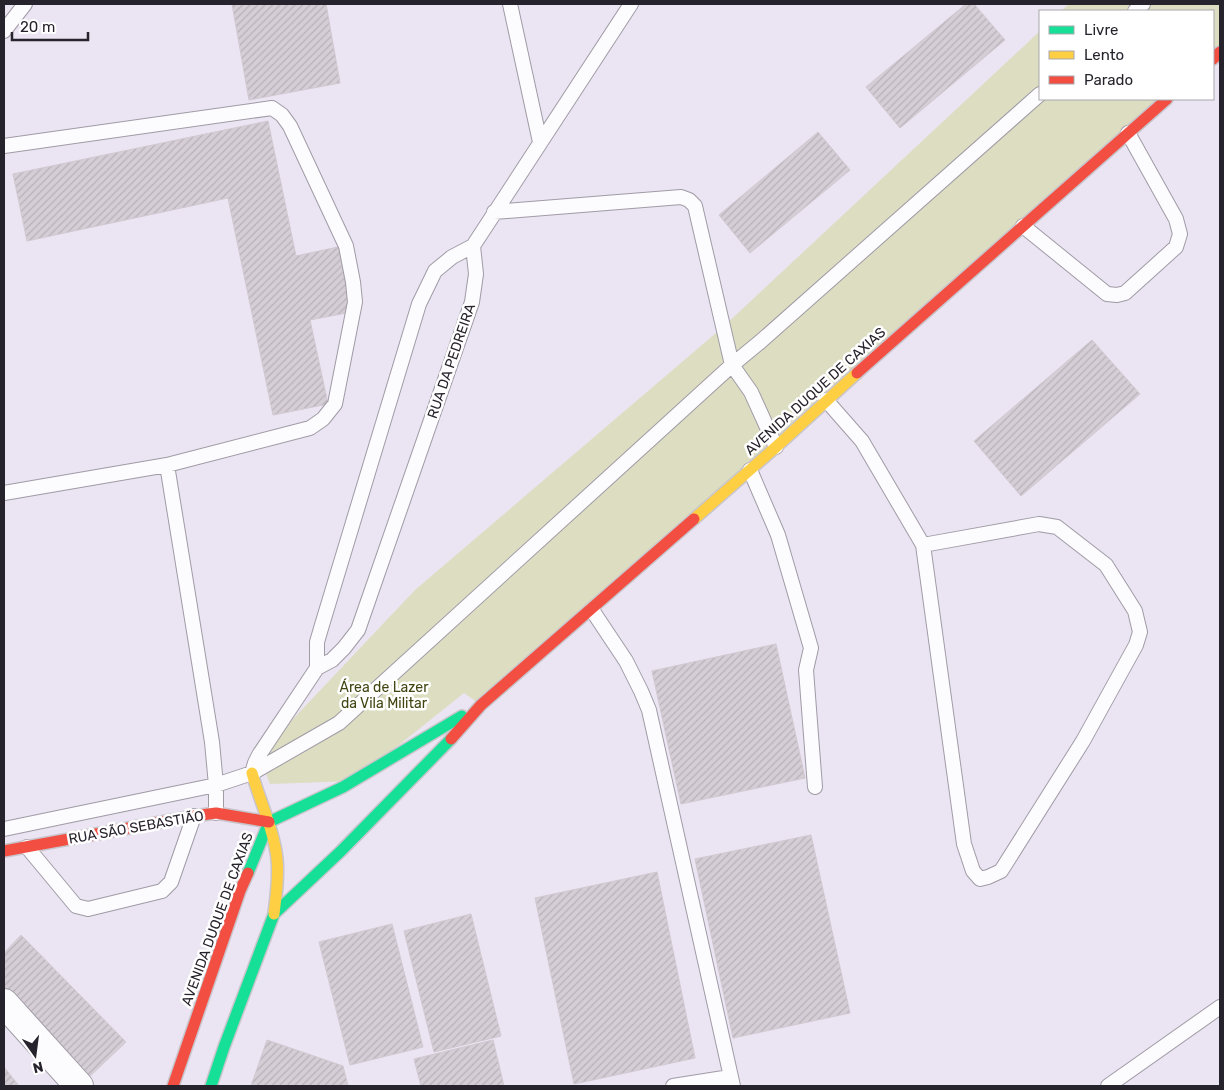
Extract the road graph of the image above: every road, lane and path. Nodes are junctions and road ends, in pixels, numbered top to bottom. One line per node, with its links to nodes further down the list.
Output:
1 (25, 4): 4 (lane)
2 (510, 4): 8 (lane)
3 (631, 4): 8 (lane)
4 (4, 31)
5 (1039, 95): 13 (lane, RUA SÃO SEBASTIÃO)
6 (1166, 100): 7 (main road, AVENIDA DUQUE DE CAXIAS)
7 (1128, 133): 11 (main road, AVENIDA DUQUE DE CAXIAS); 11 (lane)
8 (540, 142): 10 (lane)
9 (4, 146): 16 (lane)
10 (494, 212): 12 (lane); 13 (lane)
11 (1023, 226): 14 (main road, AVENIDA DUQUE DE CAXIAS)
12 (473, 246): 21 (lane, RUA DA PEDREIRA); 21 (lane)
13 (732, 365): 15 (lane); 23 (lane, RUA SÃO SEBASTIÃO)
14 (826, 400): 15 (main road, AVENIDA DUQUE DE CAXIAS); 19 (lane)
15 (776, 447): 17 (main road, AVENIDA DUQUE DE CAXIAS)
16 (167, 465): 18 (lane); 24 (lane)
17 (750, 470): 20 (main road, AVENIDA DUQUE DE CAXIAS); 25 (lane)
18 (4, 493)
19 (923, 545): 19 (lane)
20 (592, 610): 22 (main road, AVENIDA DUQUE DE CAXIAS); 35 (lane)
21 (318, 668): 23 (lane, RUA DA PEDREIRA)
22 (481, 706): 28 (main road, AVENIDA DUQUE DE CAXIAS); 32 (main road, AVENIDA DUQUE DE CAXIAS)
23 (252, 773): 24 (lane, RUA SÃO SEBASTIÃO); 28 (main road)
24 (216, 785): 26 (lane); 29 (lane, RUA SÃO SEBASTIÃO)
25 (816, 787)
26 (216, 813): 27 (main road, RUA SÃO SEBASTIÃO); 28 (main road, RUA SÃO SEBASTIÃO)
27 (194, 816): 30 (main road, RUA SÃO SEBASTIÃO); 30 (lane)
28 (269, 822): 32 (main road); 37 (main road, AVENIDA DUQUE DE CAXIAS)
29 (4, 829)
30 (26, 847): 31 (main road, RUA SÃO SEBASTIÃO)
31 (4, 851)
32 (274, 914): 38 (main road, AVENIDA DUQUE DE CAXIAS)
33 (4, 1003): 36 (street)
34 (1220, 1008): 40 (lane)
35 (731, 1081): 39 (lane)
36 (79, 1086)
37 (173, 1086)
38 (211, 1086)
39 (673, 1086)
40 (1108, 1086)

